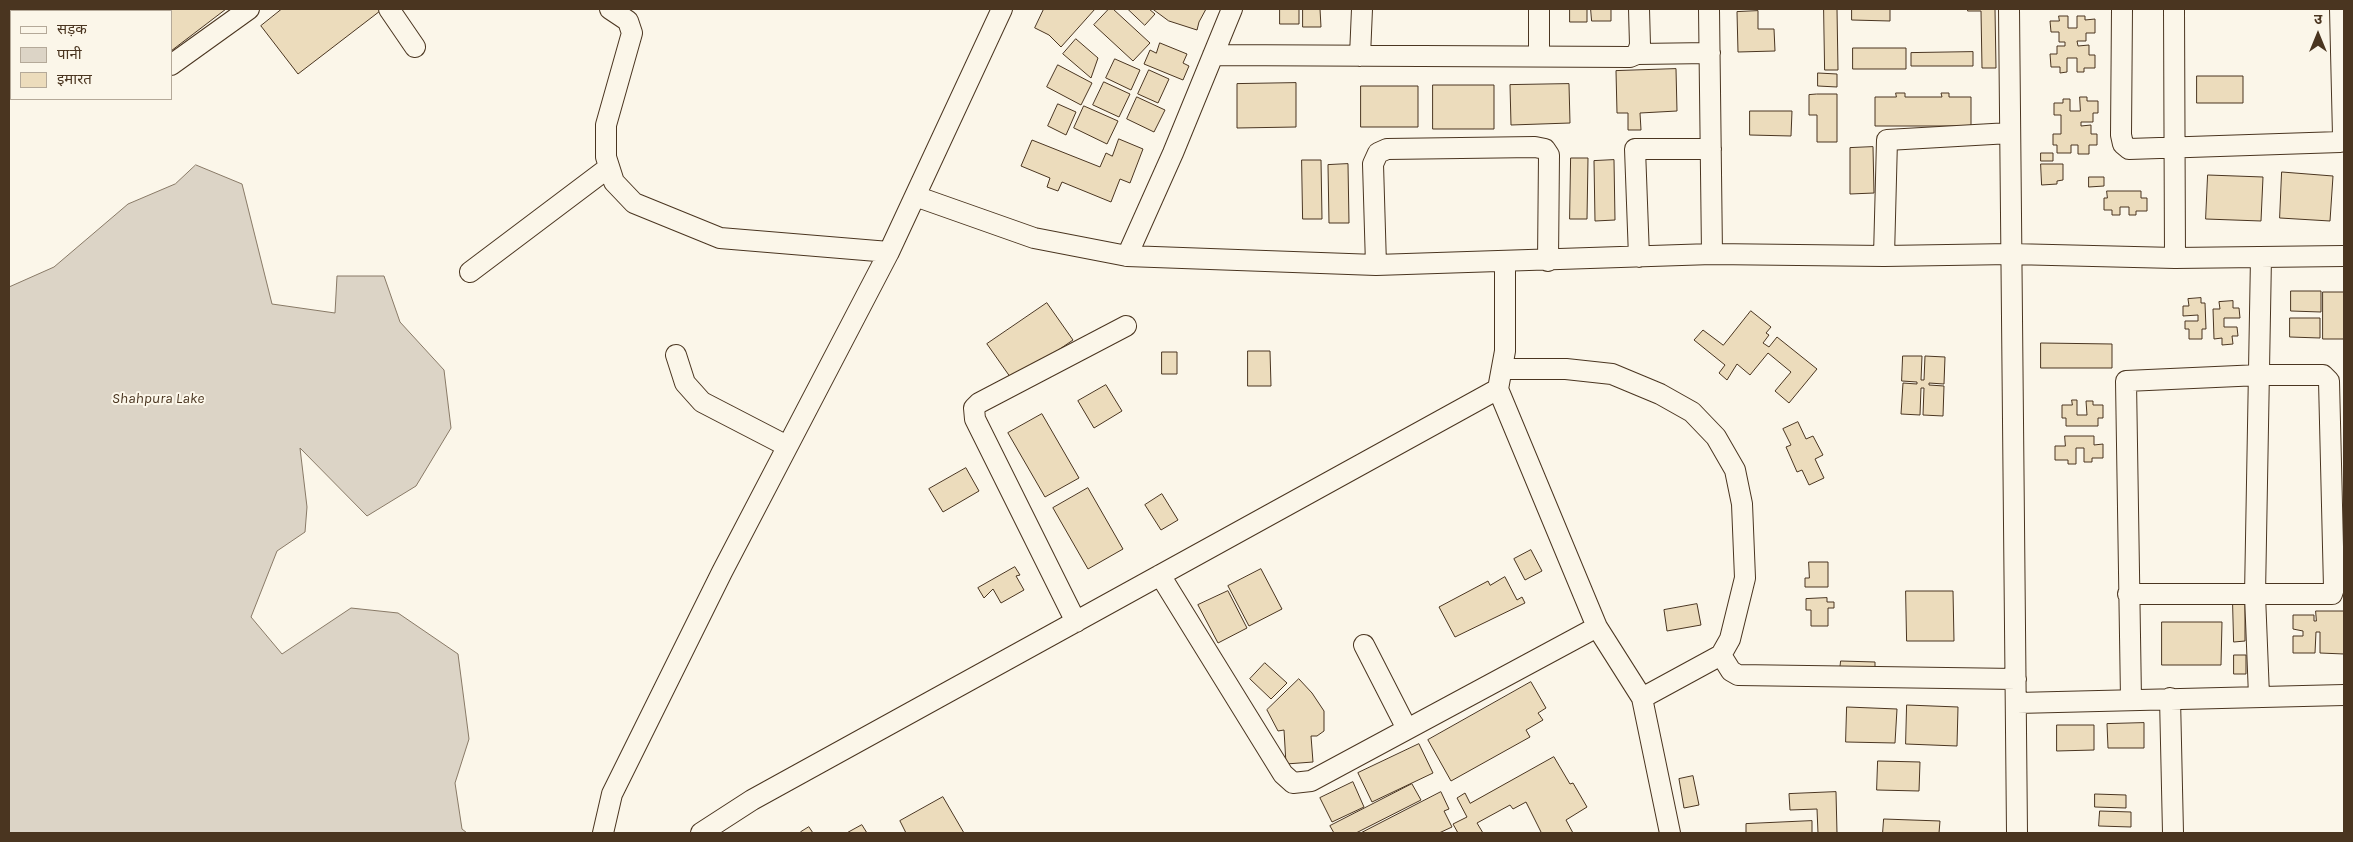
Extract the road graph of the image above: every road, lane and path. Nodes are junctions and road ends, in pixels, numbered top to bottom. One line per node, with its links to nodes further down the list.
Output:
1 (249, 9): 20 (street)
2 (390, 9): 14 (street)
3 (610, 9): 24 (street)
4 (1002, 9): 25 (street)
5 (1232, 9): 17 (street)
6 (1362, 9): 18 (street)
7 (1539, 9): 19 (street)
8 (1640, 9): 16 (street)
9 (1709, 9): 15 (street)
10 (2009, 9): 21 (street)
11 (2122, 9): 22 (street)
12 (2174, 9): 22 (street)
13 (2340, 9): 22 (street)
14 (415, 48)
15 (1710, 53): 16 (street); 23 (street)
16 (1637, 54): 19 (street)
17 (1213, 55): 18 (street); 29 (street)
18 (1360, 56): 19 (street)
19 (1539, 56)
20 (172, 64)
21 (2010, 133): 28 (street); 30 (street)
22 (2174, 148): 34 (street)
23 (1711, 149): 27 (street); 32 (street)
24 (608, 168): 26 (street); 38 (street)
25 (915, 196): 26 (street); 29 (street)
26 (888, 252): 44 (street)
27 (1712, 254): 30 (street); 32 (street)
28 (2011, 254): 30 (street); 34 (street); 52 (street)
29 (1127, 256): 37 (street)
30 (1884, 256)
31 (2344, 256): 33 (street)
32 (1639, 257): 36 (street)
33 (2261, 257): 34 (street); 42 (street)
34 (2175, 258)
35 (1505, 261): 36 (street); 37 (street); 41 (street)
36 (1548, 261): 37 (street)
37 (1376, 265)
38 (470, 272)
39 (1126, 326): 48 (street)
40 (676, 355): 44 (street)
41 (1503, 369): 43 (street); 51 (street)
42 (2260, 375): 46 (street); 47 (street); 47 (street)
43 (1498, 390): 45 (street); 49 (street)
44 (787, 446): 60 (street)
45 (1160, 575): 48 (street); 59 (street)
46 (2128, 594): 47 (street); 57 (street)
47 (2255, 595): 54 (street)
48 (1076, 622): 61 (street)
49 (1597, 627): 55 (street); 59 (street)
50 (1364, 645): 59 (street)
51 (1721, 655): 52 (street); 55 (street)
52 (2016, 680): 58 (street)
53 (2344, 695): 54 (street)
54 (2259, 696): 56 (street)
55 (1642, 698): 62 (street)
56 (2170, 698): 57 (street); 64 (street)
57 (2131, 699): 58 (street)
58 (2016, 702): 63 (street)
59 (1407, 729)
60 (603, 833)
61 (701, 833)
62 (1670, 833)
63 (2017, 833)
64 (2173, 833)

